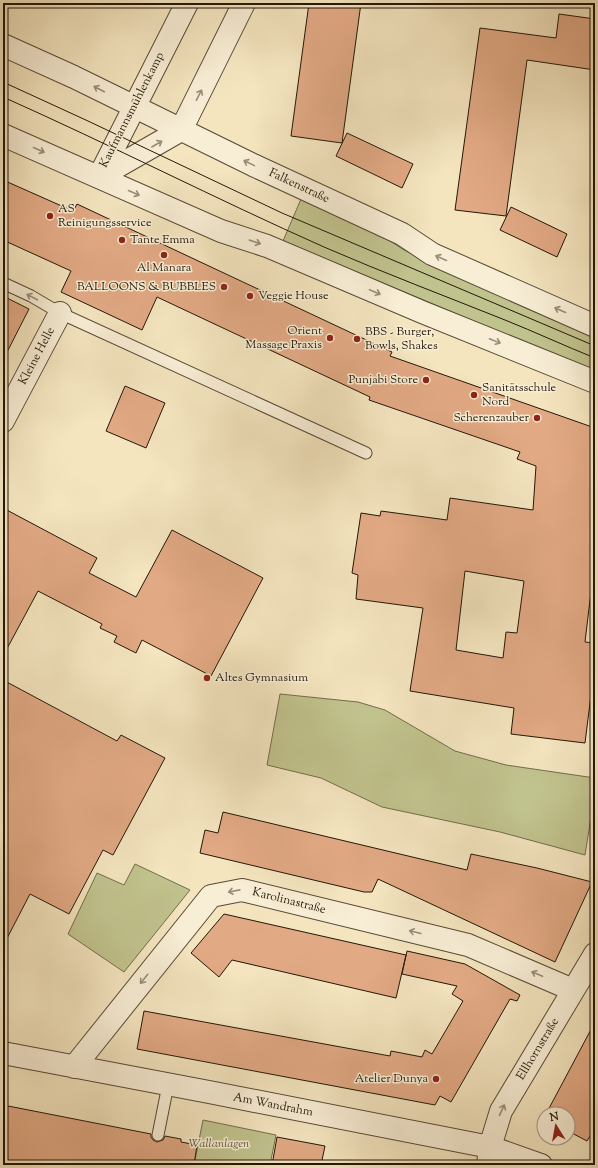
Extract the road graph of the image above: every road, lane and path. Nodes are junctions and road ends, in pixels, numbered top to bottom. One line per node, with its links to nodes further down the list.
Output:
1 (187, 3): 4 (street, Kaufmannsmühlenkamp)
2 (244, 3): 5 (street, one-way to 2)
3 (3, 45): 4 (street, Falkenstraße, one-way to 3)
4 (134, 107): 5 (street, Falkenstraße); 7 (street, Kaufmannsmühlenkamp)
5 (181, 130): 7 (street, Kaufmannsmühlenkamp, one-way to 5); 10 (street, Falkenstraße, one-way to 5)
6 (3, 134): 7 (street, one-way to 7)
7 (98, 177): 11 (street, one-way to 11)
8 (3, 284): 9 (lane, one-way to 8)
9 (60, 313): 12 (street, Kleine Helle); 13 (lane)
10 (595, 326)
11 (595, 382)
12 (3, 421)
13 (366, 453)
14 (595, 954): 15 (street, Ellhornstraße)
15 (573, 990): 17 (street, Karolinastraße, one-way to 17); 20 (street, Ellhornstraße, one-way to 15)
16 (3, 1053): 17 (street, Am Wandrahm)
17 (74, 1067): 18 (street, Am Wandrahm)
18 (168, 1085): 19 (lane); 20 (street, Am Wandrahm)
19 (158, 1135)
20 (489, 1156): 21 (street, Am Wandrahm)
21 (541, 1165)

